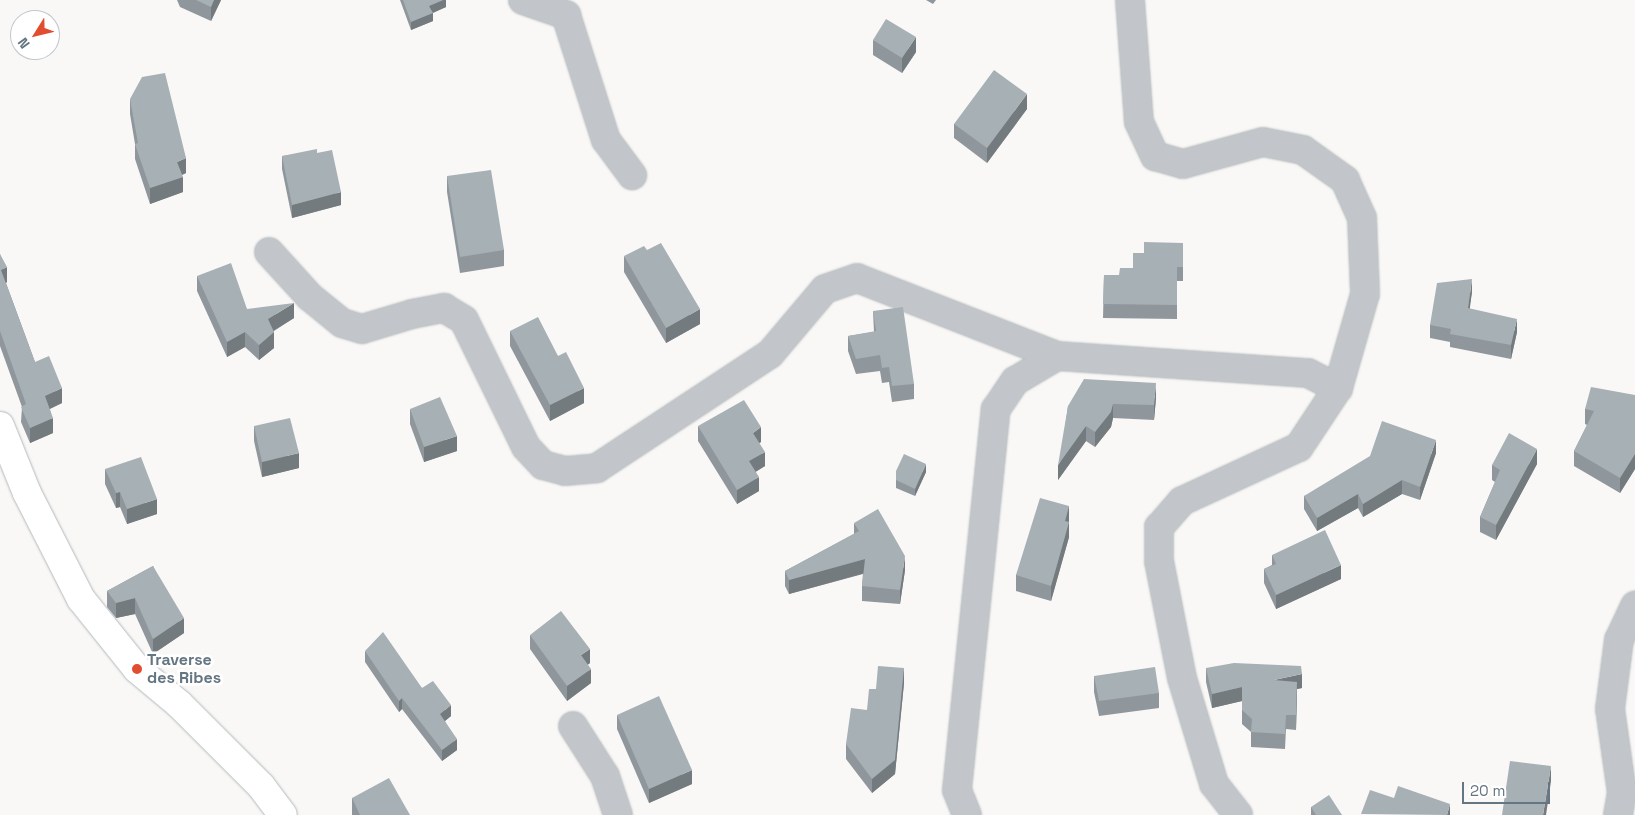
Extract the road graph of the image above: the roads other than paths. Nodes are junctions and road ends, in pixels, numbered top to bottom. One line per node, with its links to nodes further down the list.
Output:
1 (522, 0): 3 (street)
2 (1130, 0): 6 (street)
3 (632, 175)
4 (269, 252): 5 (street)
5 (1057, 356): 6 (street); 13 (street)
6 (1338, 388): 14 (street)
7 (0, 426): 8 (main road)
8 (8, 468): 11 (main road)
9 (1635, 605): 15 (street)
10 (573, 726): 12 (street)
11 (283, 815)
12 (618, 815)
13 (967, 815)
14 (1238, 815)
15 (1618, 815)

